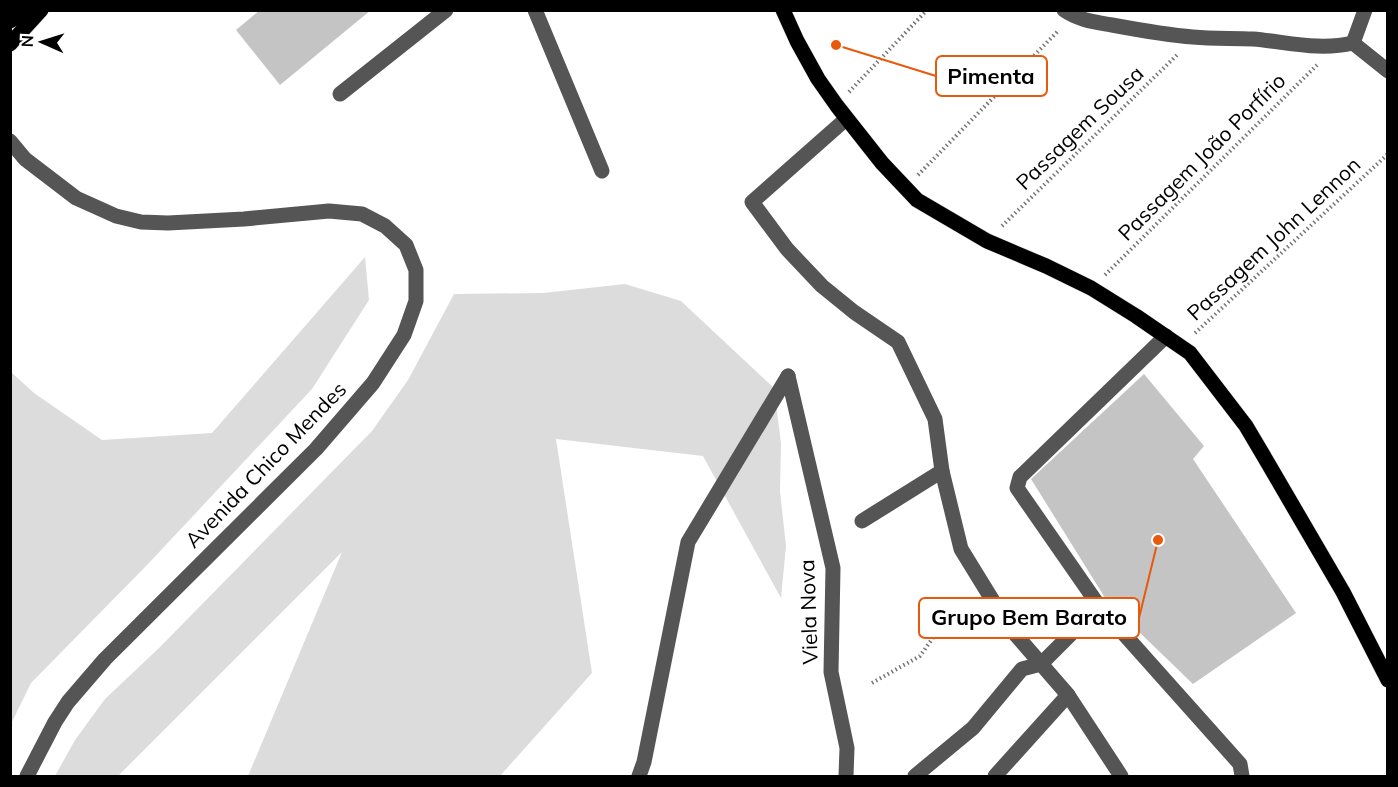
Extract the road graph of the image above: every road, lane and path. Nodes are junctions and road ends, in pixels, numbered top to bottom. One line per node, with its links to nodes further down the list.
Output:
1 (30, 10): 9 (main road)
2 (41, 10): 12 (main road)
3 (446, 10): 15 (street)
4 (535, 10): 20 (street)
5 (783, 10): 16 (main road)
6 (927, 10): 16 (path)
7 (1365, 10): 11 (street)
8 (1068, 13): 10 (street); 21 (path)
9 (10, 21)
10 (1194, 37): 13 (street); 22 (path, Passagem Sousa)
11 (1353, 43): 13 (street); 14 (street)
12 (10, 44)
13 (1334, 47): 23 (path, Passagem João Porfírio)
14 (1388, 71)
15 (340, 94)
16 (837, 106): 17 (main road)
17 (846, 119): 21 (main road); 26 (street)
18 (10, 141): 35 (street, Avenida Chico Mendes)
19 (1388, 154): 25 (path, Passagem John Lennon)
20 (603, 171)
21 (904, 188): 22 (main road)
22 (987, 241): 23 (main road)
23 (1091, 288): 24 (main road)
24 (1166, 336): 25 (main road); 29 (street)
25 (1181, 346): 31 (main road)
26 (942, 471): 27 (street); 28 (street)
27 (862, 521)
28 (991, 597): 30 (street); 32 (path)
29 (1099, 606): 30 (street); 40 (street)
30 (1041, 664): 33 (street); 38 (street)
31 (1388, 680)
32 (872, 684)
33 (1068, 695): 34 (street); 39 (street)
34 (1118, 775)
35 (27, 777)
36 (639, 777): 37 (street, Viela Nova)
37 (846, 777)
38 (915, 777)
39 (995, 777)
40 (1242, 777)

